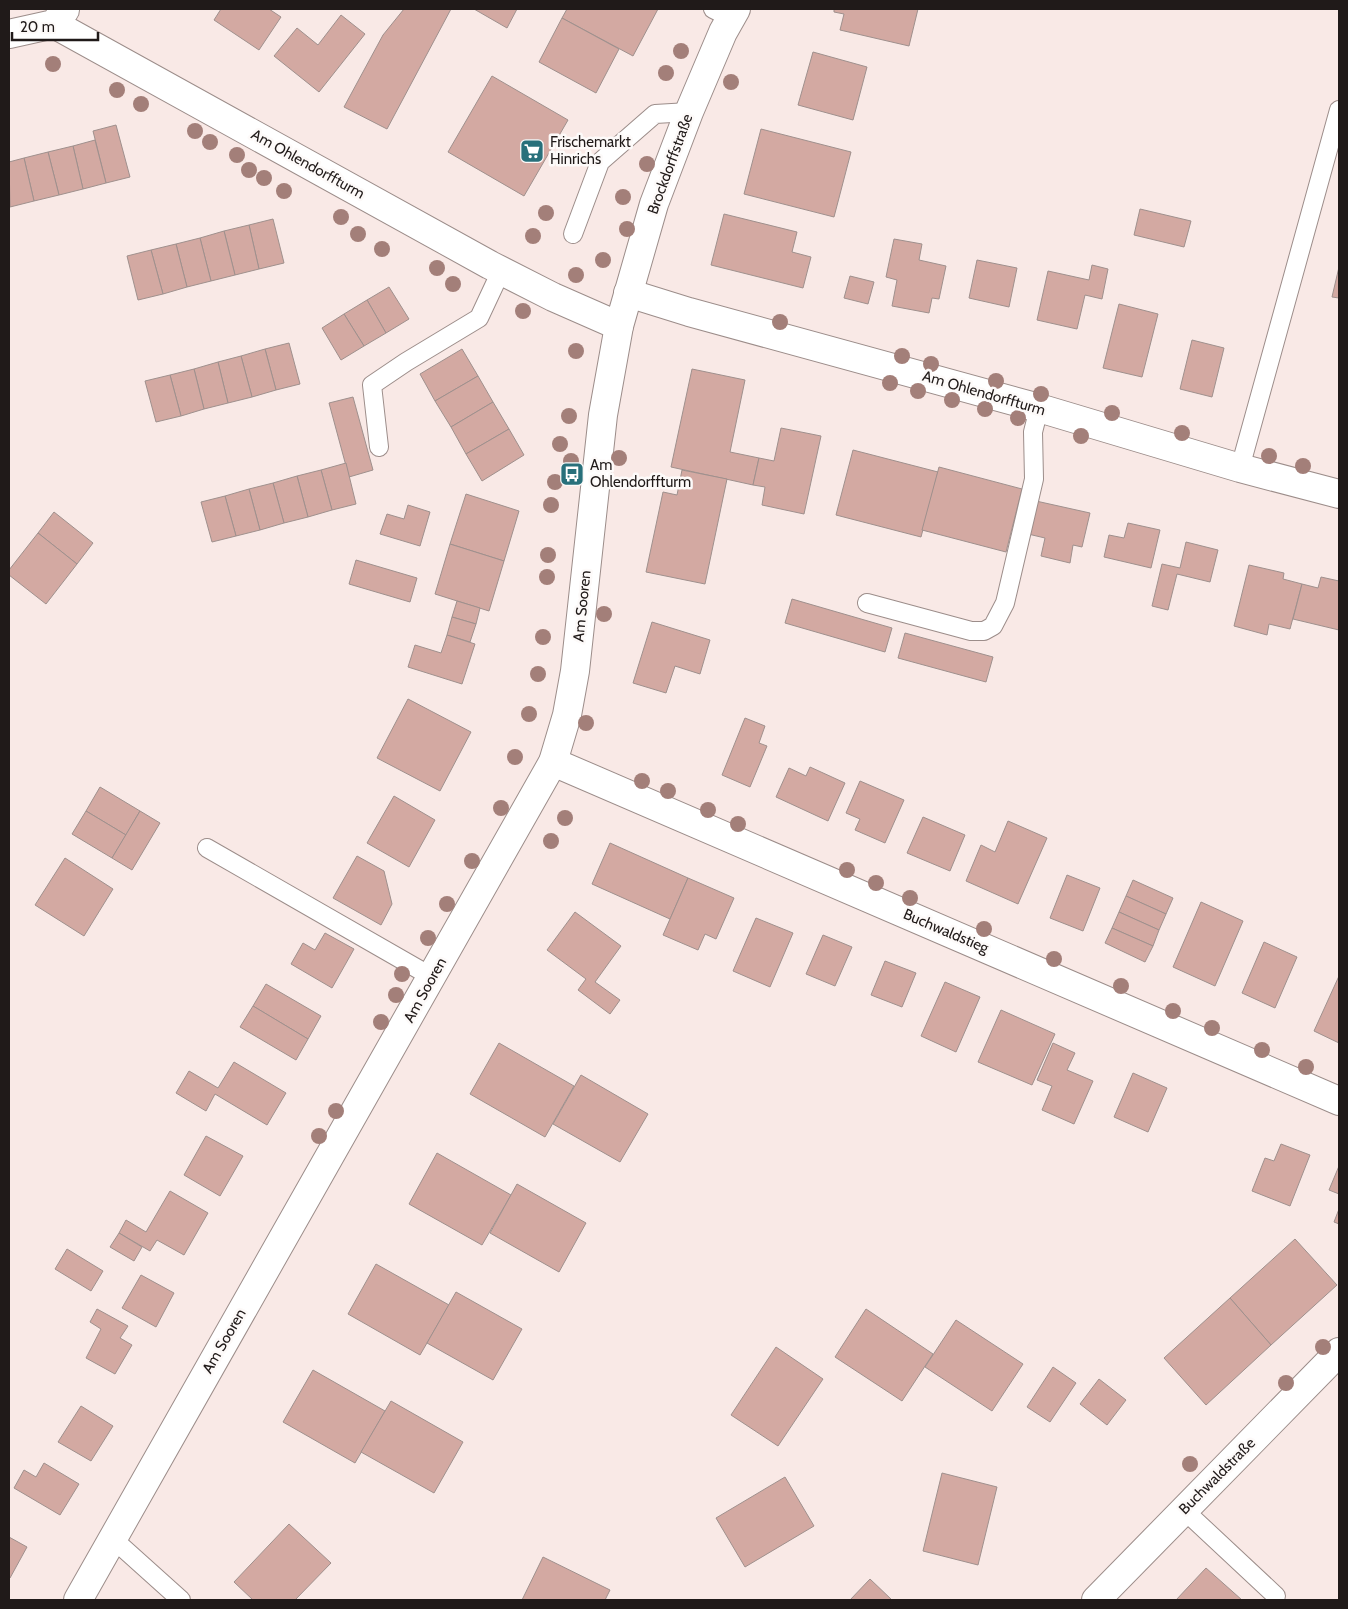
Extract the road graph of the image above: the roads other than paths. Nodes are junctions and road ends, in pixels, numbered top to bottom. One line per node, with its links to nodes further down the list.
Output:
1 (726, 12): 5 (street, Brockdorffstraße)
2 (60, 16): 3 (street); 7 (street, Am Ohlendorffturm)
3 (9, 34)
4 (1339, 110): 12 (lane)
5 (689, 112): 6 (lane); 8 (street, Brockdorffstraße)
6 (573, 234)
7 (502, 271): 9 (street, Am Ohlendorffturm); 11 (lane)
8 (628, 293): 9 (street, Brockdorffstraße); 10 (street, Am Ohlendorffturm)
9 (619, 326): 15 (street, Am Sooren)
10 (1039, 408): 12 (street, Am Ohlendorffturm); 14 (lane)
11 (379, 447)
12 (1240, 468): 13 (street, Am Ohlendorffturm)
13 (1339, 494)
14 (868, 603)
15 (553, 762): 17 (street, Am Sooren); 18 (street, Buchwaldstieg)
16 (207, 848): 17 (lane)
17 (432, 978): 21 (street, Am Sooren)
18 (1339, 1101)
19 (1339, 1352): 20 (street, Buchwaldstraße)
20 (1184, 1510): 22 (lane); 25 (street, Buchwaldstraße)
21 (112, 1538): 23 (street, Am Sooren); 24 (lane)
22 (1276, 1596)
23 (78, 1600)
24 (182, 1600)
25 (1096, 1600)

